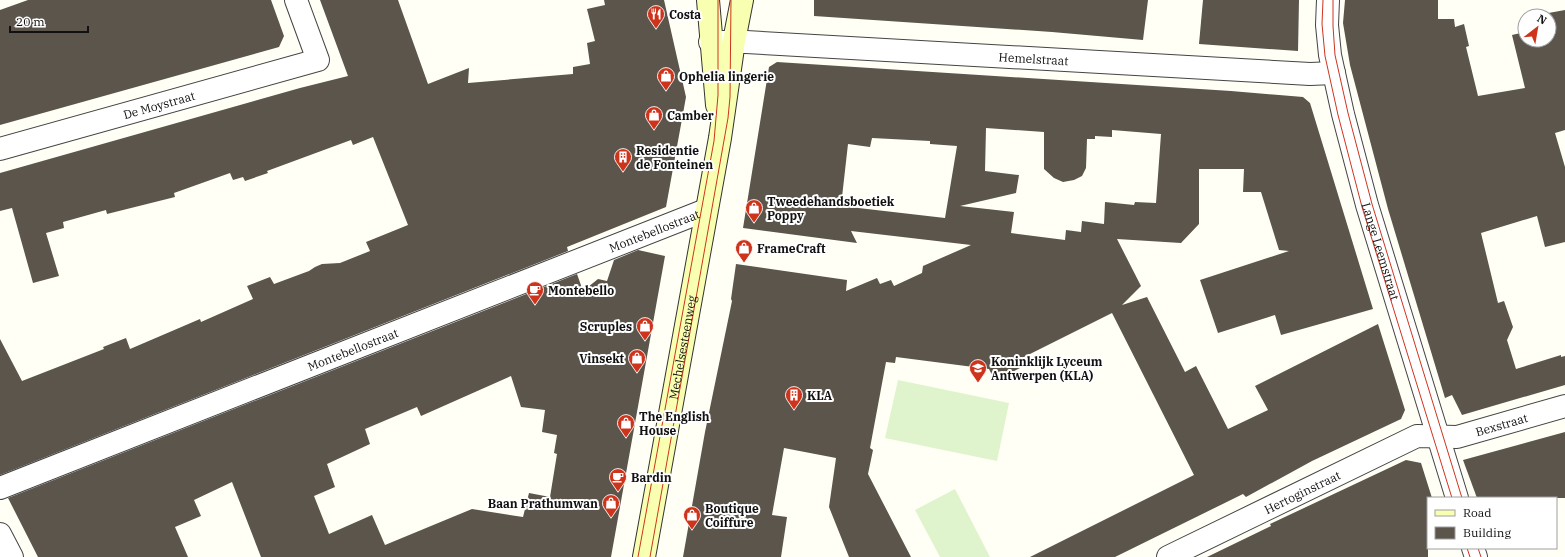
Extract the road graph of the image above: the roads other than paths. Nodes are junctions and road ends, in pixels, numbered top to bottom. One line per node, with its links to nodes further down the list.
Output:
1 (296, 0): 9 (street, De Moystraat)
2 (708, 0): 6 (main road, Mechelsesteenweg)
3 (742, 0): 5 (main road, Mechelsesteenweg)
4 (1328, 0): 7 (street, Lange Leemstraat)
5 (734, 41): 6 (street, Hemelstraat); 7 (street, Hemelstraat); 8 (main road, Mechelsesteenweg)
6 (710, 42): 8 (main road, Mechelsesteenweg)
7 (1334, 73): 12 (street, Lange Leemstraat)
8 (720, 138): 10 (main road, Mechelsesteenweg)
9 (0, 149)
10 (706, 210): 13 (street, Montebellostraat); 17 (main road, Mechelsesteenweg)
11 (1565, 406): 12 (street, Bexstraat)
12 (1438, 437): 14 (street, Lange Leemstraat); 18 (street, Hertoginstraat)
13 (0, 488)
14 (1457, 497)
15 (0, 534): 16 (street)
16 (12, 557)
17 (644, 557)
18 (1168, 557)

